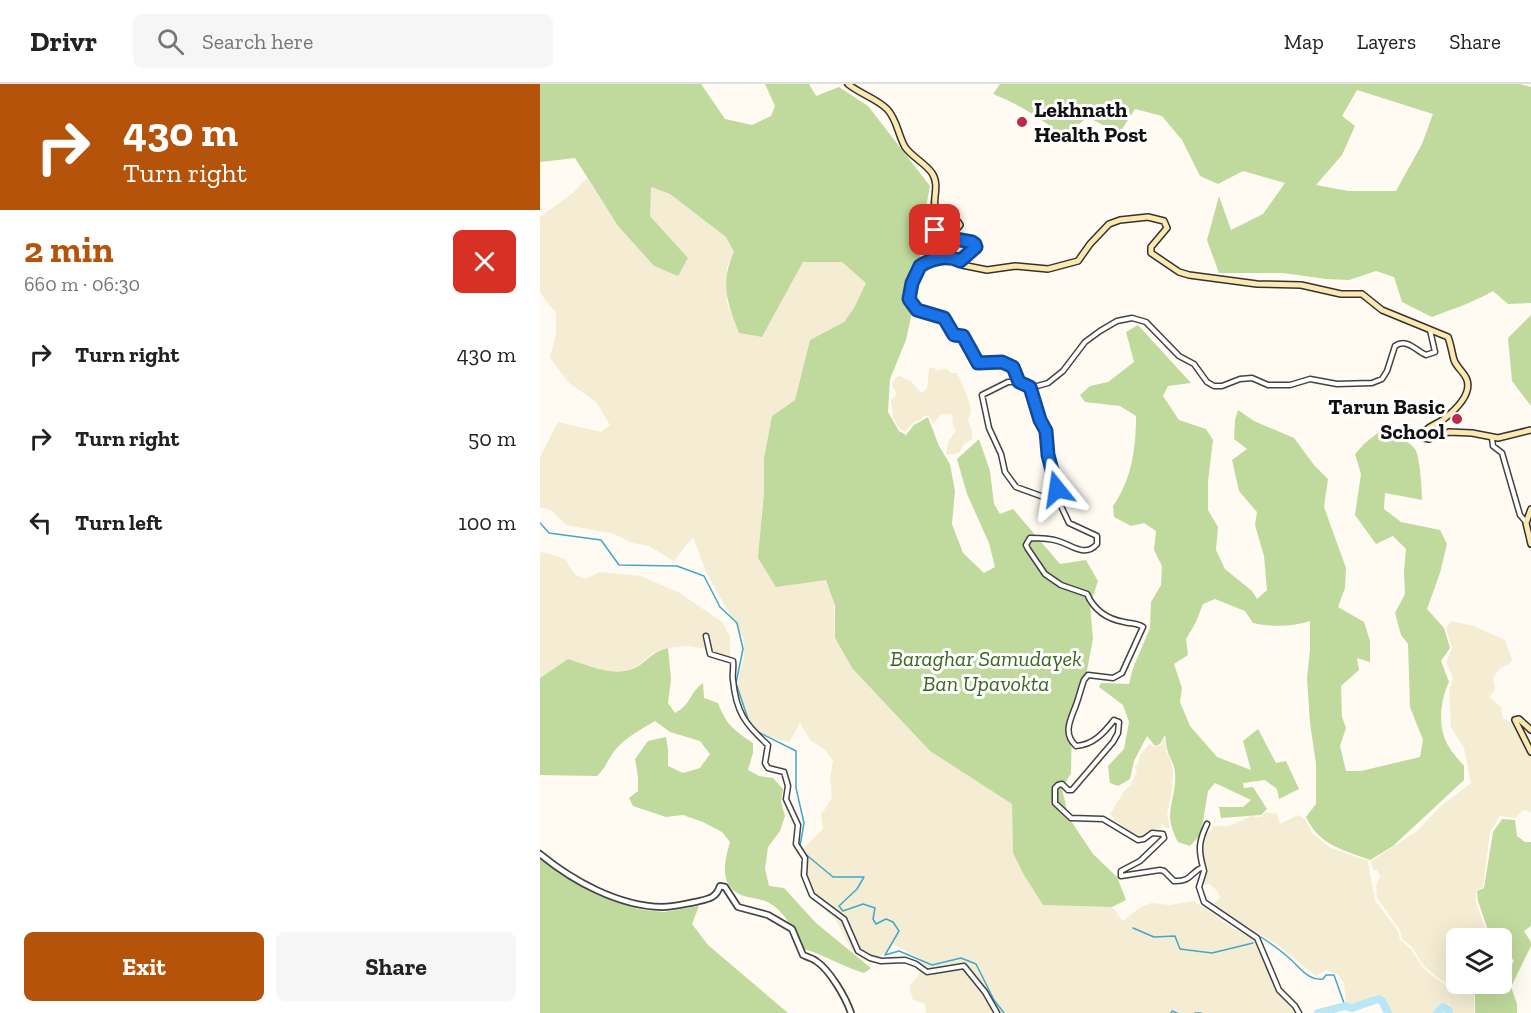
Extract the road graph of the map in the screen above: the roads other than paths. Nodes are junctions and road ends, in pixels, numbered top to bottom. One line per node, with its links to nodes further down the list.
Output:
1 (848, 84): 2 (main road)
2 (960, 261): 3 (main road); 4 (street)
3 (1430, 330): 5 (street); 7 (main road)
4 (1019, 382): 5 (street); 8 (street)
5 (1030, 387): 8 (street)
6 (1531, 430): 7 (main road)
7 (1492, 438): 10 (street)
8 (1061, 506): 17 (street)
9 (1531, 509): 10 (main road)
10 (1526, 523): 11 (main road)
11 (1531, 544)
12 (706, 636): 19 (street)
13 (1531, 730): 14 (main road)
14 (1531, 752)
15 (1207, 824): 17 (street)
16 (540, 854): 18 (street)
17 (1203, 867): 20 (street)
18 (851, 1013)
19 (997, 1013)
20 (1299, 1013)

